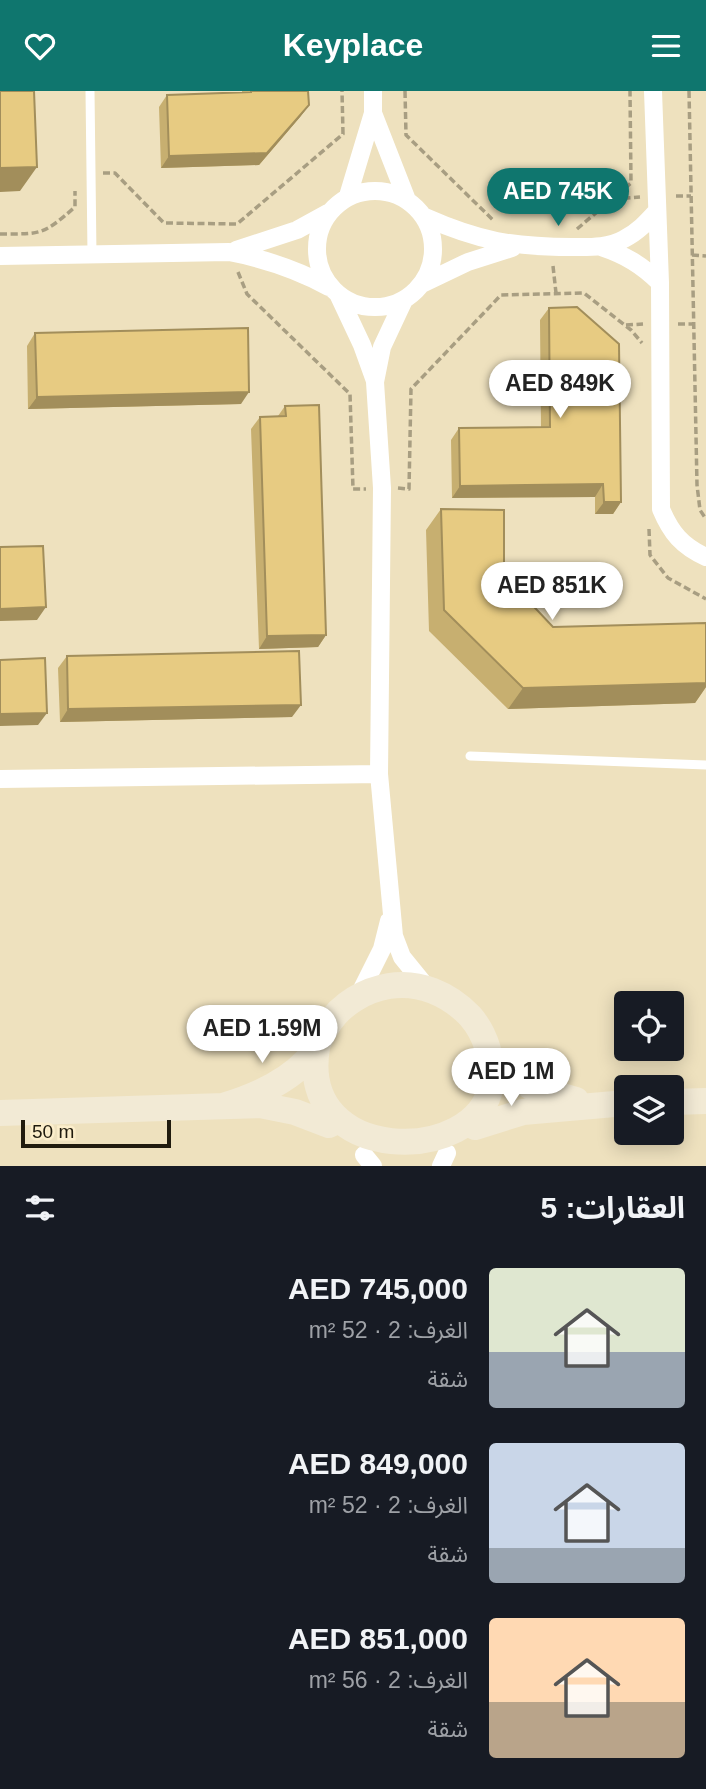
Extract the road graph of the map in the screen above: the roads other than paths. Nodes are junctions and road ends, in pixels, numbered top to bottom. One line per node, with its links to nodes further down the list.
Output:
1 (90, 91): 13 (lane)
2 (373, 91): 4 (street)
3 (653, 91): 7 (street)
4 (373, 113): 5 (street); 6 (street)
5 (348, 196): 6 (street); 8 (street)
6 (407, 200): 9 (street)
7 (657, 211): 11 (street); 15 (street)
8 (328, 213): 12 (street); 17 (street)
9 (425, 217): 10 (street); 16 (street)
10 (515, 247): 11 (street); 16 (street)
11 (601, 247): 15 (street)
12 (229, 252): 13 (street); 17 (street)
13 (92, 254): 14 (street)
14 (0, 256)
15 (660, 283): 20 (street)
16 (422, 284): 18 (street)
17 (335, 291): 18 (street); 19 (street)
18 (404, 300): 19 (street)
19 (375, 382): 23 (street)
20 (706, 557)
21 (470, 756): 22 (lane)
22 (706, 765)
23 (379, 774): 24 (street); 25 (street)
24 (0, 779)
25 (390, 915): 26 (street); 27 (street)
26 (428, 989): 27 (street); 29 (street)
27 (358, 997): 28 (street)
28 (317, 1048): 34 (street); 36 (street)
29 (491, 1059): 33 (street); 37 (street)
30 (706, 1101): 31 (street)
31 (684, 1102)
32 (614, 1103): 33 (street)
33 (595, 1104): 37 (street)
34 (223, 1106): 35 (street); 36 (street)
35 (0, 1113)
36 (329, 1125): 39 (street)
37 (475, 1127): 38 (street)
38 (444, 1159): 39 (street)
39 (368, 1161)

